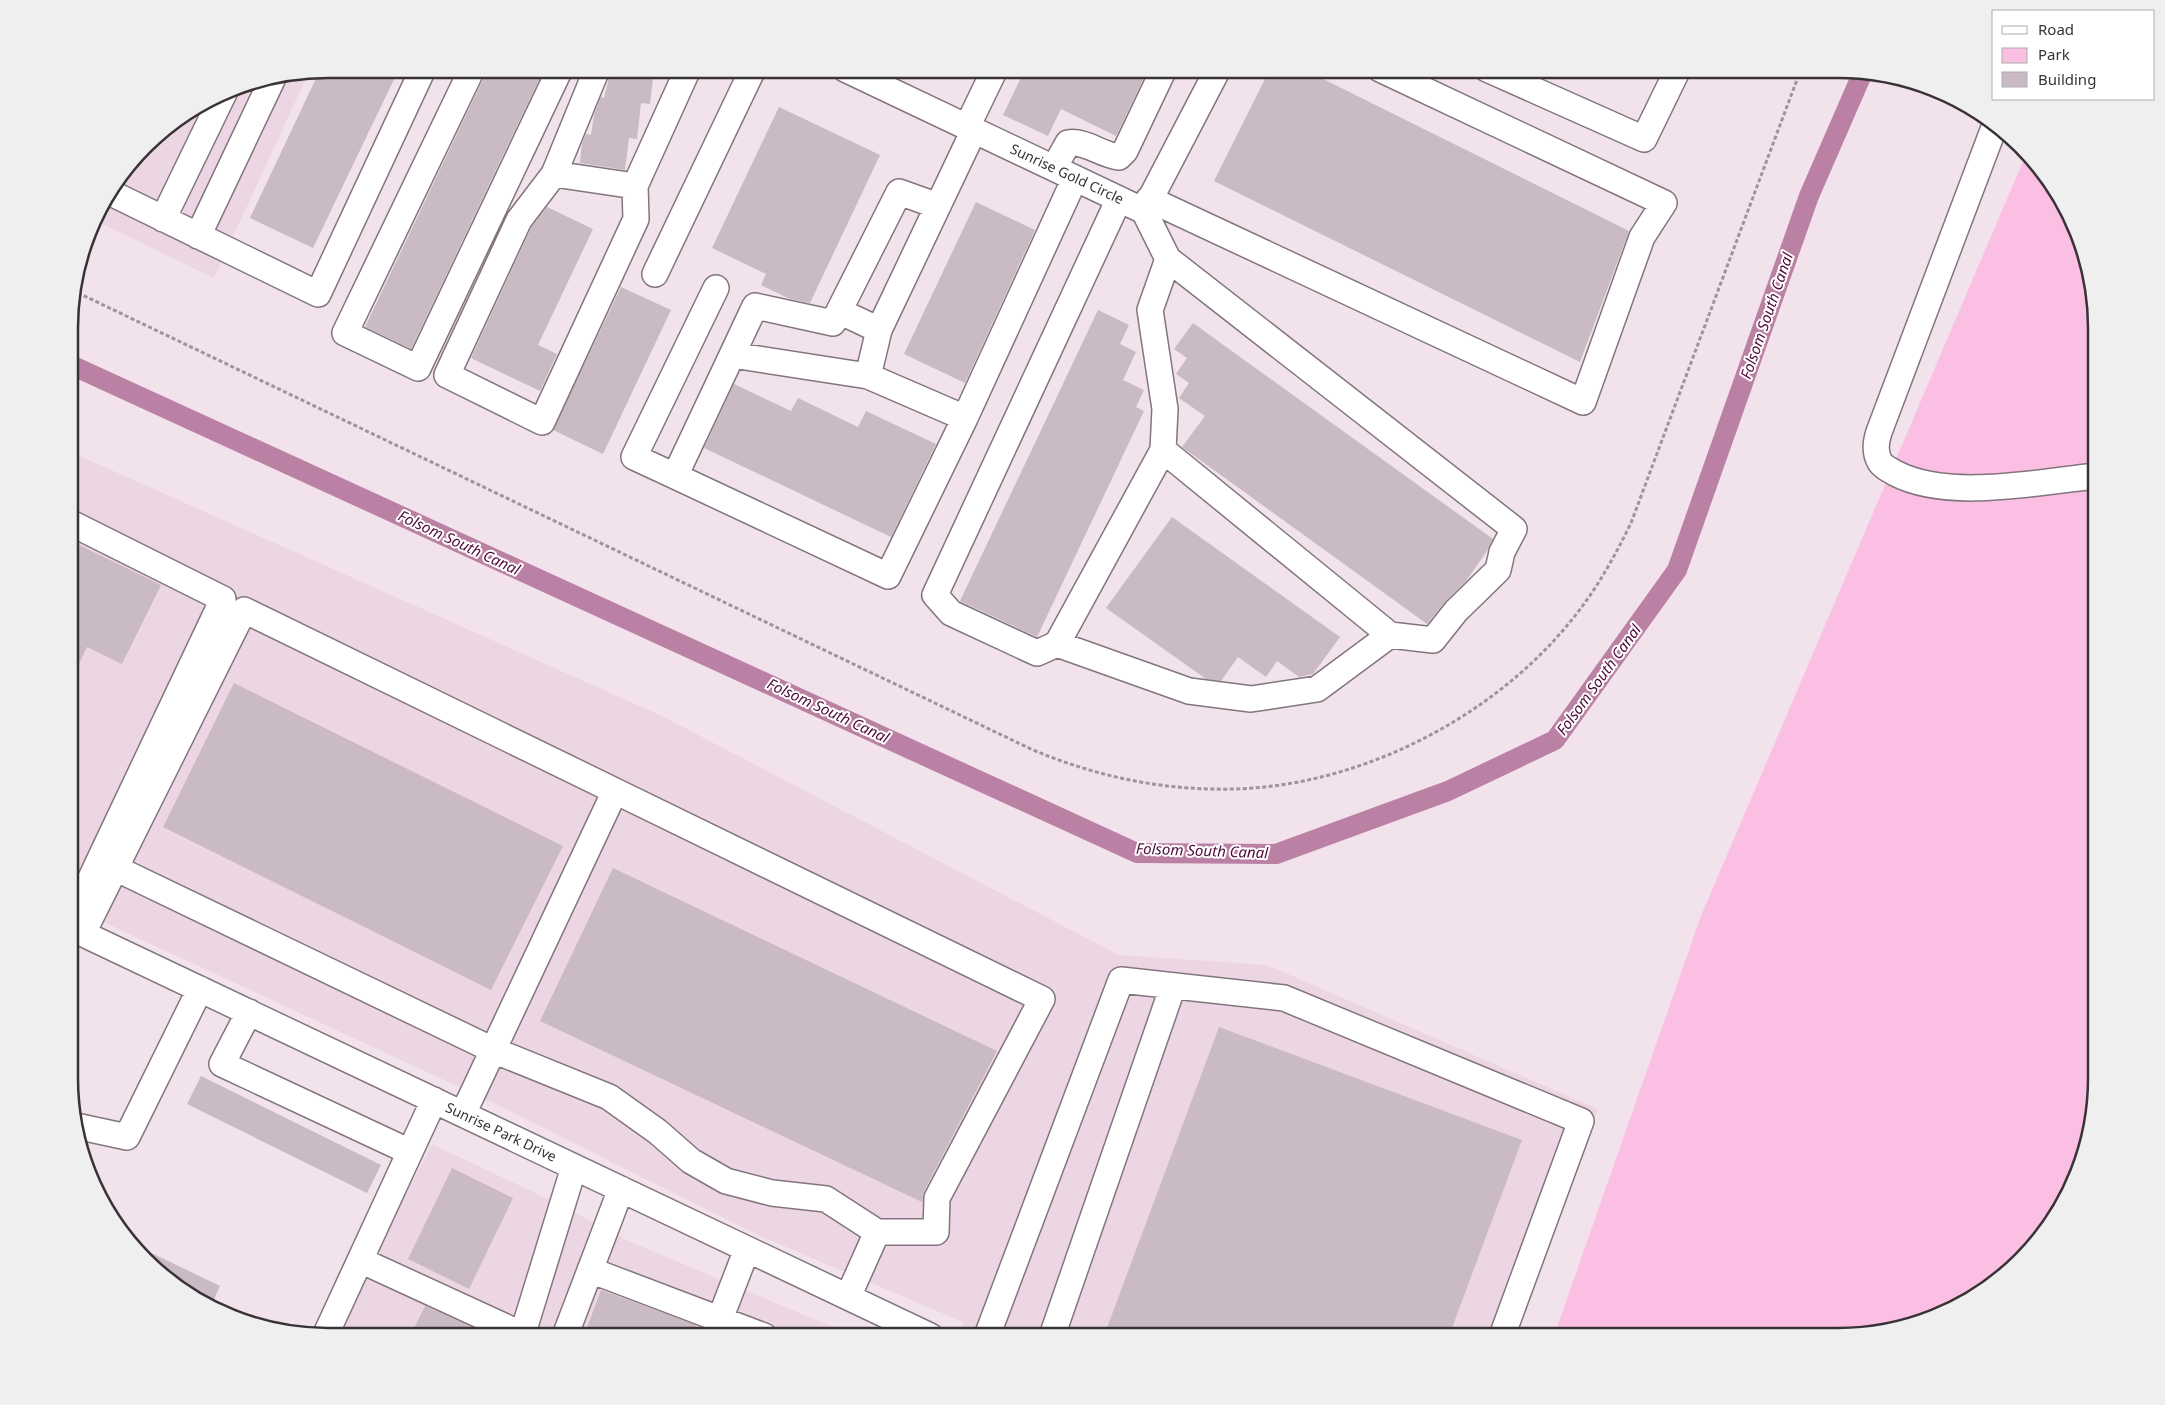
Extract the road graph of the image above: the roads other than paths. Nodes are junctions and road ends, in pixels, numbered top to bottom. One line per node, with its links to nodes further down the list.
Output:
1 (419, 78): 26 (street)
2 (468, 78): 3 (street)
3 (556, 78)
4 (593, 78): 19 (street)
5 (684, 78): 20 (street)
6 (749, 78): 28 (street)
7 (866, 78): 16 (street, Sunrise Gold Circle)
8 (991, 78): 16 (street)
9 (1160, 78): 18 (street)
10 (1213, 78): 23 (street)
11 (1399, 78): 23 (street, Sunrise Gold Circle)
12 (1507, 78): 13 (street)
13 (1674, 78)
14 (270, 84): 26 (street)
15 (220, 102): 25 (street)
16 (970, 128): 18 (street, Sunrise Gold Circle); 24 (street)
17 (1993, 131): 37 (street)
18 (1064, 173): 22 (street, Sunrise Gold Circle); 34 (street)
19 (554, 174): 20 (street); 20 (street)
20 (635, 186)
21 (115, 196): 25 (street)
22 (1119, 199): 23 (street, Sunrise Gold Circle); 40 (street)
23 (1147, 205): 27 (street)
24 (938, 206): 30 (street); 31 (street)
25 (163, 219): 26 (street)
26 (198, 236)
27 (1168, 259): 35 (street); 39 (street)
28 (655, 274)
29 (716, 288): 36 (street)
30 (839, 311): 31 (street); 32 (street)
31 (878, 330): 33 (street)
32 (732, 355): 33 (street); 36 (street)
33 (868, 376): 34 (street)
34 (965, 418): 36 (street)
35 (1163, 450): 39 (street); 40 (street)
36 (674, 476)
37 (2088, 477)
38 (78, 526): 43 (street)
39 (1390, 635): 40 (street)
40 (1057, 644)
41 (615, 791): 42 (street); 49 (street); 56 (street)
42 (115, 868): 44 (street); 49 (street)
43 (78, 920)
44 (78, 923)
45 (78, 928): 47 (street, Sunrise Park Drive)
46 (1173, 986): 68 (street); 69 (street); 70 (street)
47 (200, 989): 48 (street, Sunrise Park Drive); 52 (street)
48 (249, 1012): 50 (street, Sunrise Park Drive); 53 (street)
49 (493, 1050): 51 (street); 56 (street)
50 (434, 1100): 51 (street, Sunrise Park Drive); 53 (street)
51 (463, 1114): 54 (street, Sunrise Park Drive)
52 (82, 1127)
53 (410, 1152): 58 (street)
54 (574, 1167): 55 (street, Sunrise Park Drive); 64 (street)
55 (621, 1189): 57 (street, Sunrise Park Drive); 59 (street)
56 (877, 1232): 60 (street)
57 (747, 1249): 60 (street, Sunrise Park Drive); 61 (street)
58 (360, 1260): 62 (street); 63 (street)
59 (590, 1270): 61 (street); 65 (street)
60 (848, 1297): 67 (street, Sunrise Park Drive)
61 (720, 1319): 66 (street)
62 (329, 1328)
63 (505, 1328)
64 (524, 1328)
65 (568, 1328)
66 (743, 1328)
67 (913, 1328)
68 (990, 1328)
69 (1055, 1328)
70 (1505, 1328)

